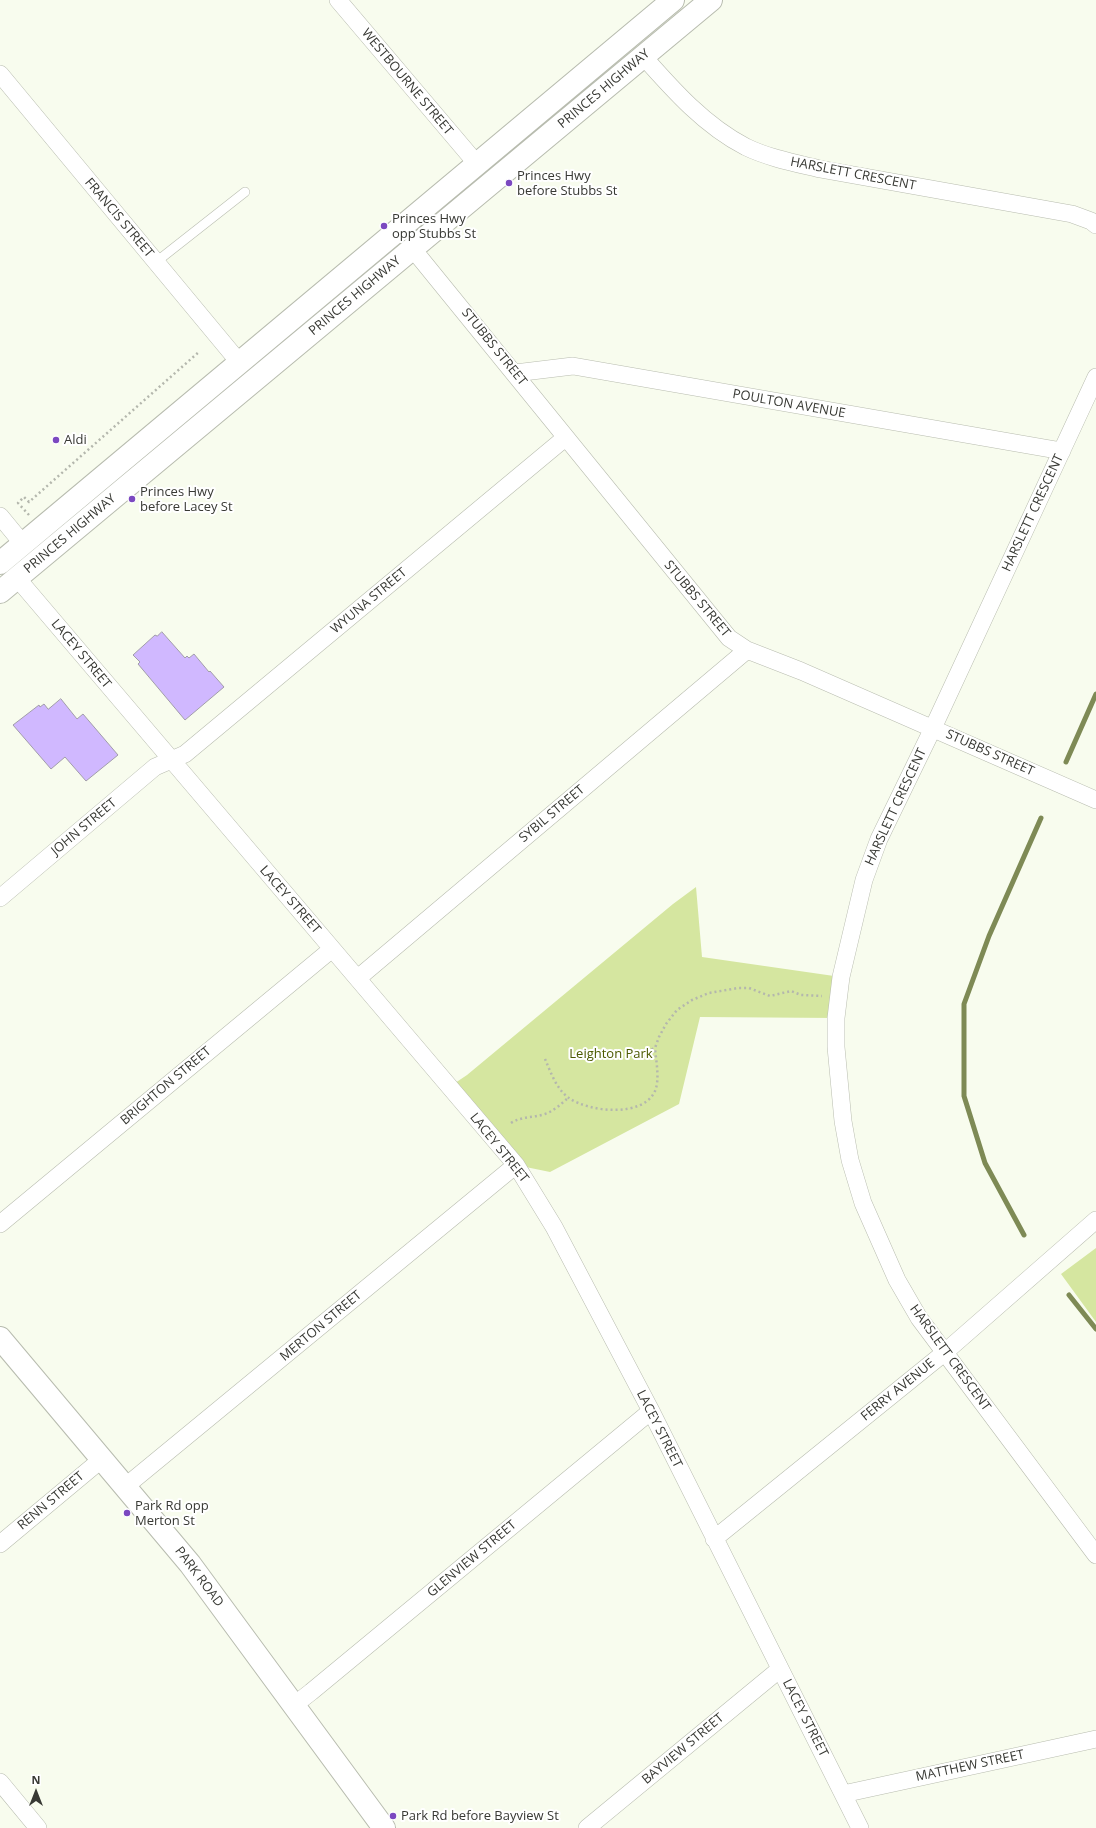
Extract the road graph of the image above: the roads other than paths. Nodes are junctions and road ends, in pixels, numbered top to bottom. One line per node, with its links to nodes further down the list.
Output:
1 (338, 0): 6 (street, WESTBOURNE STREET)
2 (710, 0): 4 (main road, PRINCES HIGHWAY)
3 (667, 2): 6 (main road, PRINCES HIGHWAY)
4 (643, 56): 8 (street, HARSLETT CRESCENT); 9 (main road, PRINCES HIGHWAY)
5 (0, 74): 10 (street, FRANCIS STREET)
6 (477, 164): 11 (main road, PRINCES HIGHWAY)
7 (245, 192): 10 (lane)
8 (1096, 225)
9 (412, 248): 12 (street, STUBBS STREET); 19 (main road, PRINCES HIGHWAY)
10 (156, 262): 11 (street, FRANCIS STREET)
11 (239, 362): 17 (main road, PRINCES HIGHWAY)
12 (515, 373): 14 (street, STUBBS STREET); 15 (street, POULTON AVENUE)
13 (1096, 377): 15 (street, HARSLETT CRESCENT)
14 (565, 438): 21 (street, STUBBS STREET); 23 (street, WYUNA STREET)
15 (1062, 451): 22 (street, HARSLETT CRESCENT)
16 (0, 516): 17 (street)
17 (23, 544): 18 (main road, PRINCES HIGHWAY)
18 (0, 563)
19 (17, 578): 20 (main road, PRINCES HIGHWAY); 23 (street, LACEY STREET)
20 (0, 592)
21 (747, 650): 22 (street, STUBBS STREET); 27 (street, SYBIL STREET)
22 (933, 728): 24 (street, STUBBS STREET); 32 (street, HARSLETT CRESCENT)
23 (171, 761): 25 (street, JOHN STREET); 26 (street, LACEY STREET)
24 (1096, 800)
25 (0, 898)
26 (332, 949): 27 (street, LACEY STREET); 30 (street, BRIGHTON STREET)
27 (358, 978): 28 (street, LACEY STREET)
28 (516, 1165): 33 (street, LACEY STREET); 35 (street, MERTON STREET)
29 (1096, 1220): 32 (street, FERRY AVENUE)
30 (0, 1224)
31 (0, 1338): 34 (main road, PARK ROAD)
32 (944, 1353): 36 (street, FERRY AVENUE); 38 (street, HARSLETT CRESCENT)
33 (651, 1411): 36 (street, LACEY STREET); 40 (street, GLENVIEW STREET)
34 (102, 1459): 35 (main road, PARK ROAD); 37 (street, RENN STREET)
35 (126, 1486): 40 (main road, PARK ROAD)
36 (714, 1538): 39 (street, LACEY STREET)
37 (0, 1544)
38 (1096, 1555)
39 (780, 1669): 43 (street, LACEY STREET); 46 (street, BAYVIEW STREET)
40 (293, 1706): 45 (main road, PARK ROAD)
41 (1096, 1739): 43 (street, MATTHEW STREET)
42 (0, 1782): 44 (street)
43 (843, 1794): 47 (street, LACEY STREET)
44 (38, 1828)
45 (384, 1828)
46 (587, 1828)
47 (860, 1828)

